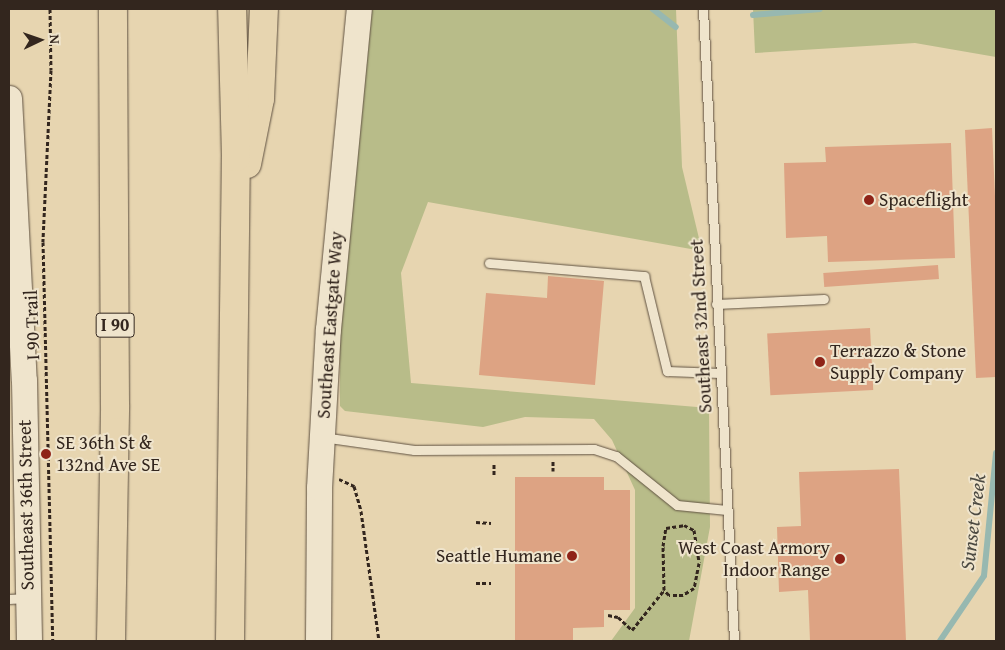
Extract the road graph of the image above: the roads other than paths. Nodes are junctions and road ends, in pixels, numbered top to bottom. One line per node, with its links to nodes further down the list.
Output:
1 (113, 9): 17 (highway, I 90)
2 (232, 9): 8 (highway)
3 (264, 9): 8 (highway)
4 (359, 9): 13 (main road, Southeast Eastgate Way)
5 (703, 9): 11 (lane, Southeast 32nd Street)
6 (9, 98): 7 (main road, Southeast 36th Street)
7 (10, 139): 15 (main road, Southeast 36th Street)
8 (235, 229): 18 (highway)
9 (489, 263): 12 (lane)
10 (824, 299): 11 (lane)
11 (716, 304): 12 (lane, Southeast 32nd Street)
12 (720, 373): 14 (lane, Southeast 32nd Street)
13 (322, 437): 14 (lane); 19 (main road, Southeast Eastgate Way)
14 (727, 510): 20 (lane, Southeast 32nd Street)
15 (19, 599): 16 (main road, Southeast 36th Street)
16 (29, 641)
17 (111, 641)
18 (230, 641)
19 (318, 641)
20 (734, 641)

